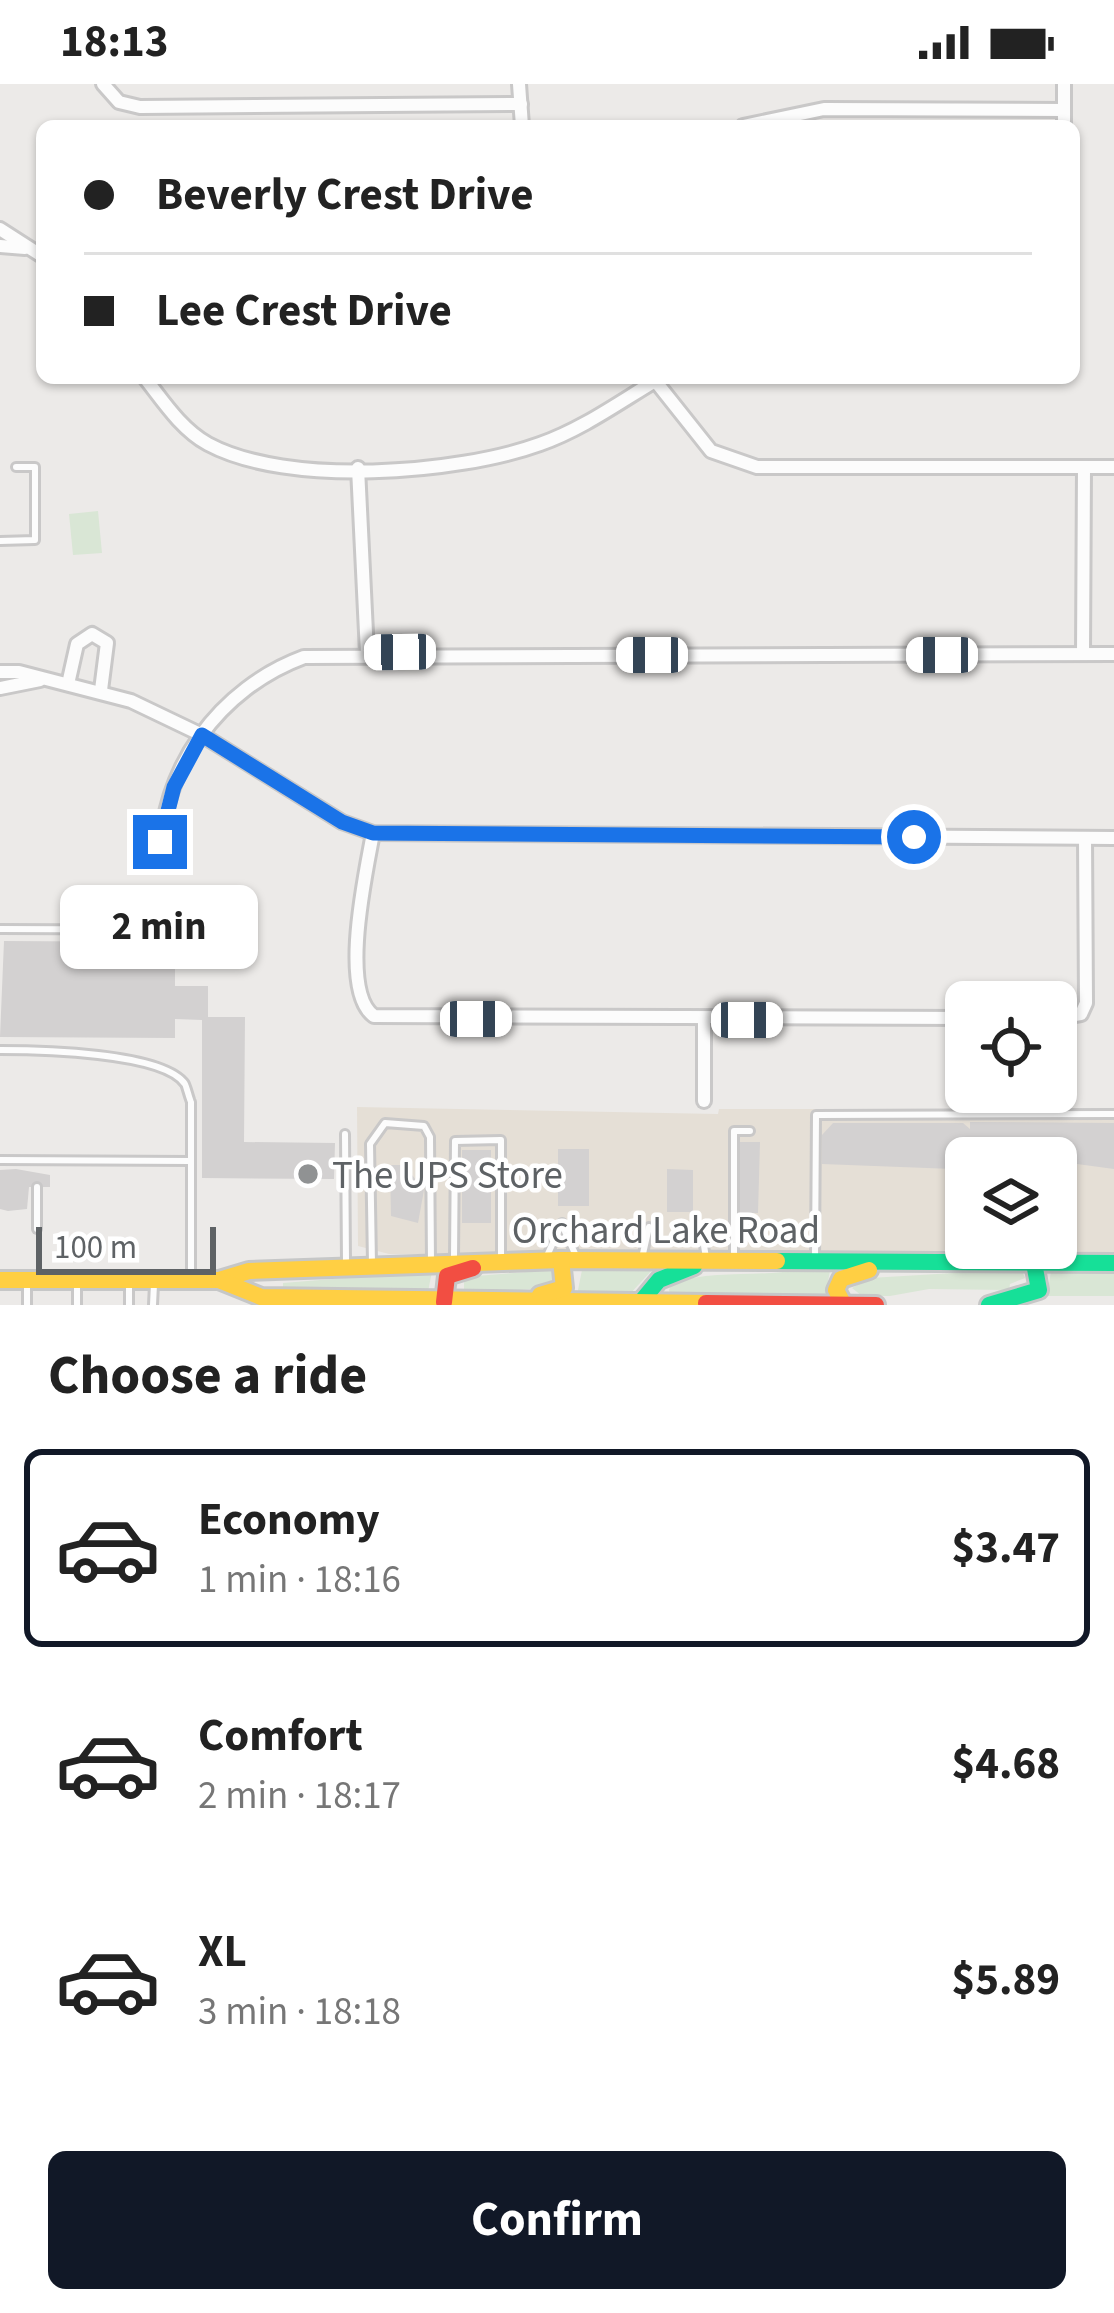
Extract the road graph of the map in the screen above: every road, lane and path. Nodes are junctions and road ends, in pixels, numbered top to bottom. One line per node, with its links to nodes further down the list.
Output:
1 (103, 84): 4 (street)
2 (519, 84): 4 (street)
3 (1064, 84): 5 (street)
4 (520, 104): 6 (street)
5 (1064, 110): 7 (street); 8 (street)
6 (521, 120)
7 (772, 120)
8 (1064, 120)
9 (0, 229): 11 (street)
10 (0, 247): 11 (street)
11 (26, 248): 12 (street)
12 (36, 253)
13 (150, 384): 18 (street)
14 (648, 384): 18 (street)
15 (660, 384): 19 (street)
16 (16, 467): 20 (lane)
17 (1114, 467): 19 (street)
18 (358, 468): 21 (street)
19 (1084, 468): 22 (street)
20 (0, 541)
21 (367, 653): 22 (street); 29 (street)
22 (1083, 654): 23 (street)
23 (1114, 654)
24 (0, 672): 25 (street)
25 (41, 680): 26 (street); 27 (street)
26 (68, 684): 28 (street); 28 (street)
27 (0, 688)
28 (101, 690): 29 (street)
29 (202, 735): 30 (street); 33 (street)
30 (373, 833): 31 (street); 38 (street)
31 (1084, 838): 32 (street); 36 (street)
32 (1114, 838)
33 (161, 862)
34 (0, 929): 35 (lane)
35 (251, 930)
36 (1077, 1015)
37 (945, 1018): 38 (street)
38 (704, 1020): 40 (street)
39 (0, 1050): 46 (lane)
40 (704, 1101)
41 (1114, 1114): 60 (lane)
42 (750, 1131): 59 (lane)
43 (345, 1134): 65 (lane)
44 (0, 1160): 45 (lane)
45 (37, 1160): 46 (lane); 47 (lane)
46 (191, 1161): 73 (lane)
47 (37, 1175)
48 (38, 1187): 50 (lane)
49 (649, 1227): 54 (lane)
50 (37, 1228)
51 (702, 1233): 58 (lane)
52 (945, 1259): 61 (main road, Orchard Lake Road)
53 (561, 1260): 53 (lane); 54 (main road, Orchard Lake Road); 57 (main road, Orchard Lake Road); 77 (main road)
54 (641, 1261): 58 (main road, Orchard Lake Road)
55 (431, 1262): 56 (main road, Orchard Lake Road); 64 (main road, Orchard Lake Road); 64 (lane)
56 (454, 1262): 57 (main road, Orchard Lake Road); 57 (lane)
57 (499, 1262): 76 (main road)
58 (706, 1262): 59 (main road, Orchard Lake Road); 82 (main road)
59 (734, 1262): 60 (main road, Orchard Lake Road)
60 (815, 1263): 61 (main road, Orchard Lake Road)
61 (899, 1263): 84 (main road)
62 (1077, 1263): 63 (main road, Orchard Lake Road)
63 (1114, 1263)
64 (372, 1264): 65 (main road, Orchard Lake Road)
65 (346, 1265): 66 (main road, Orchard Lake Road)
66 (303, 1268): 74 (main road, Orchard Lake Road); 75 (main road)
67 (1037, 1269): 86 (main road)
68 (0, 1280): 69 (main road, Orchard Lake Road)
69 (27, 1280): 70 (main road, Orchard Lake Road); 78 (lane)
70 (77, 1280): 71 (main road, Orchard Lake Road); 79 (lane)
71 (129, 1280): 72 (main road, Orchard Lake Road); 80 (lane)
72 (154, 1280): 73 (main road, Orchard Lake Road); 81 (lane)
73 (191, 1280): 74 (main road, Orchard Lake Road)
74 (219, 1280): 75 (main road, Orchard Lake Road)
75 (261, 1297): 76 (main road, Orchard Lake Road)
76 (444, 1302): 77 (main road, Orchard Lake Road)
77 (474, 1303): 82 (main road, Orchard Lake Road)
78 (27, 1305)
79 (77, 1305)
80 (129, 1305)
81 (154, 1305)
82 (639, 1305): 83 (main road, Orchard Lake Road)
83 (746, 1305): 84 (main road, Orchard Lake Road)
84 (844, 1305): 85 (main road, Orchard Lake Road)
85 (876, 1305)
86 (988, 1305)

